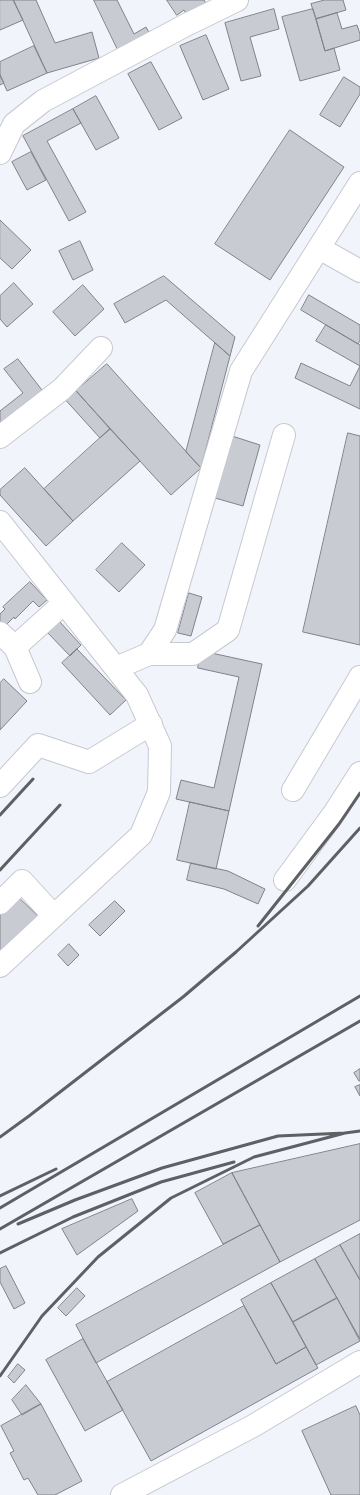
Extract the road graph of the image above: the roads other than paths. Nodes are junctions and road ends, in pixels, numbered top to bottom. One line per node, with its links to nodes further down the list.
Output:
1 (237, 0): 2 (street)
2 (0, 154)
3 (360, 183): 4 (street)
4 (319, 248): 5 (street); 12 (street)
5 (360, 271)
6 (101, 348): 8 (street)
7 (284, 435): 12 (street)
8 (0, 437)
9 (0, 522): 10 (street)
10 (64, 603): 11 (street); 13 (street)
11 (8, 640): 15 (street)
12 (149, 654): 13 (street)
13 (116, 668): 16 (street)
14 (360, 677): 19 (street)
15 (30, 682)
16 (150, 724): 18 (street); 22 (street)
17 (360, 773): 20 (street)
18 (0, 786)
19 (293, 790)
20 (285, 880)
21 (0, 903): 22 (street)
22 (54, 916): 23 (street)
23 (0, 966)
24 (360, 1362): 25 (street)
25 (122, 1495)

